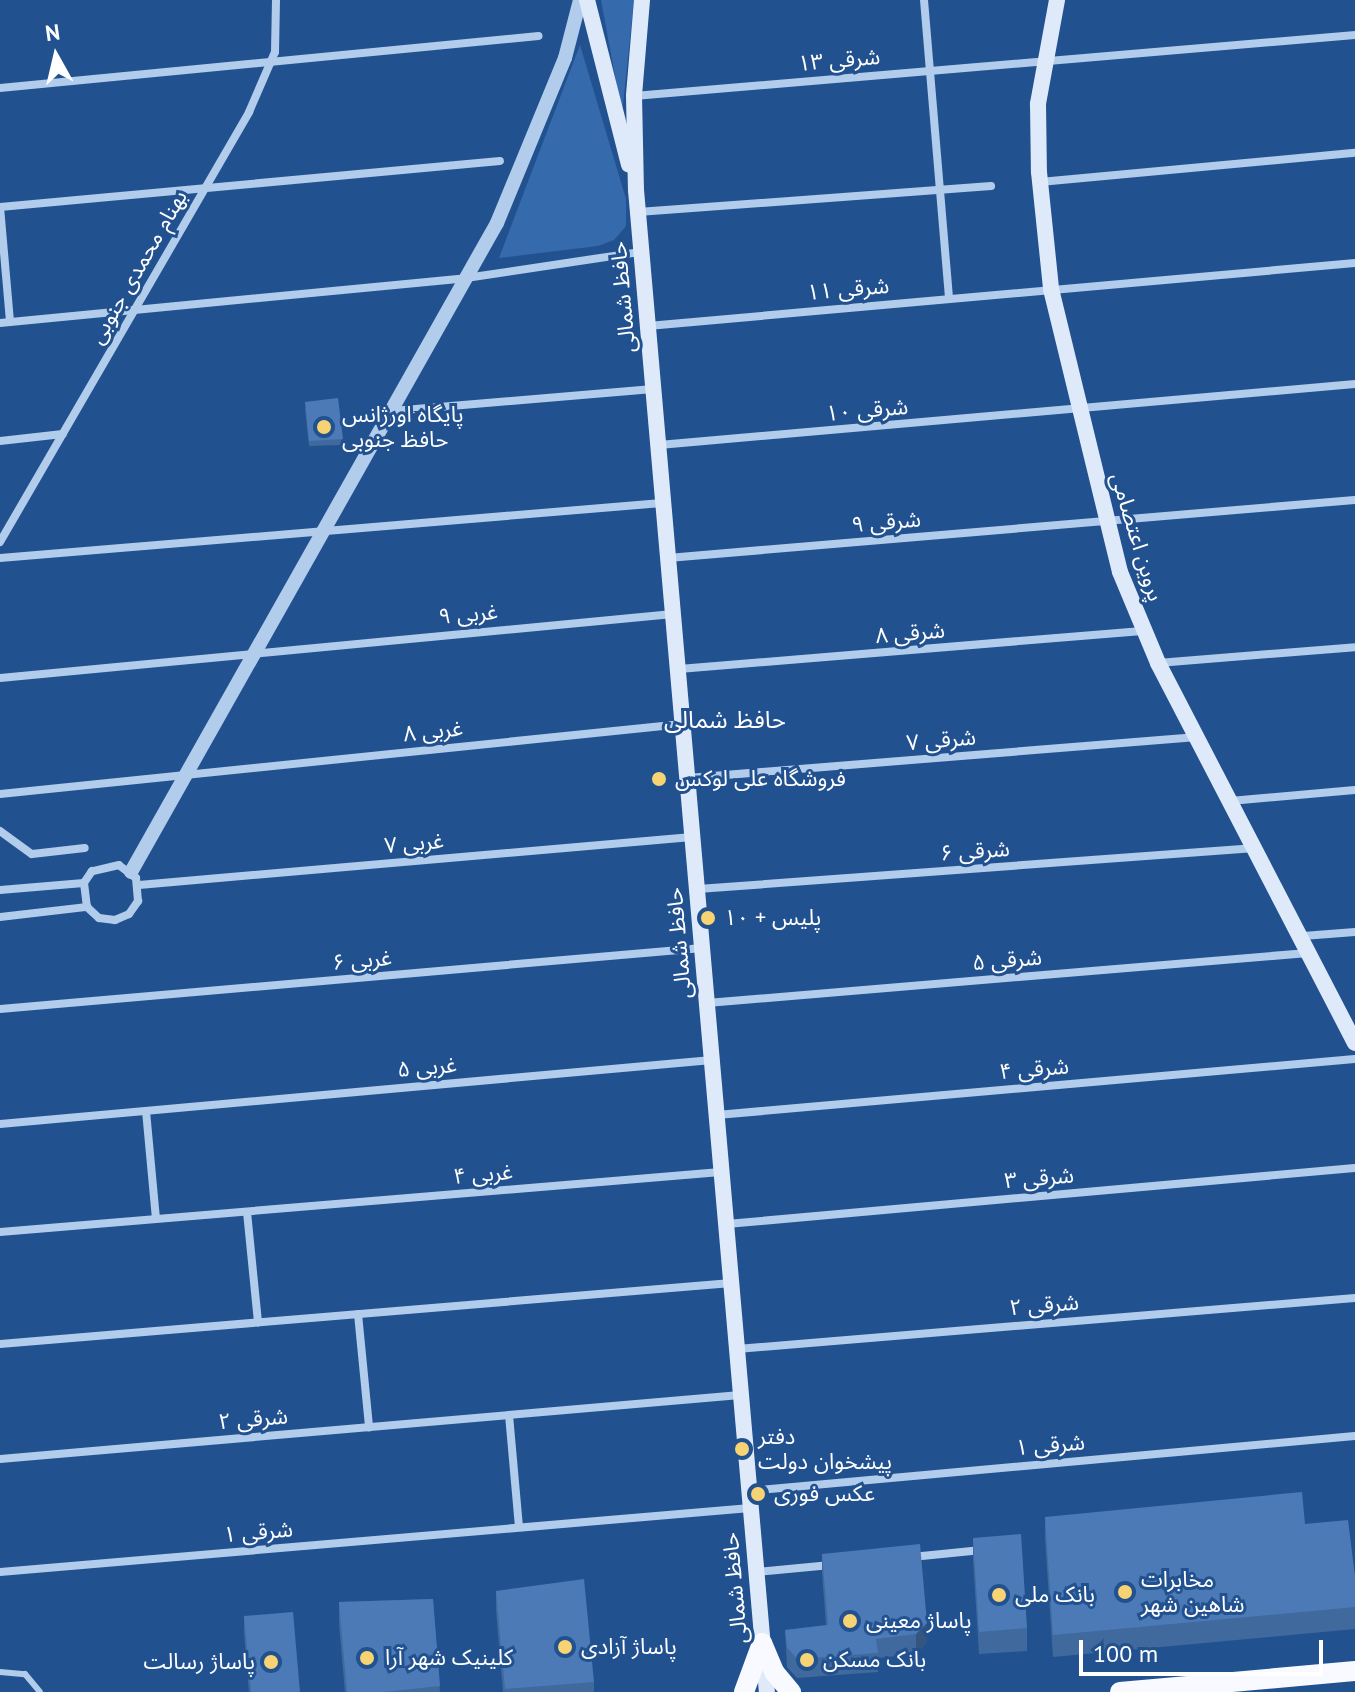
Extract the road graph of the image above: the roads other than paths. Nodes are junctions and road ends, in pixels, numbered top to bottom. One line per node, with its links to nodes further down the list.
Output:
1 (276, 0): 10 (street, بهنام محمدی جنوبی)
2 (580, 0): 25 (street)
3 (587, 0): 19 (main road, حافظ شمالی)
4 (642, 0): 13 (main road, حافظ شمالی)
5 (924, 0): 11 (street)
6 (1057, 0): 9 (main road, پروین اعتصامی)
7 (1355, 35): 9 (street, ۱۳ شرقی)
8 (538, 36): 10 (street)
9 (1047, 59): 11 (street, ۱۳ شرقی); 16 (main road, پروین اعتصامی)
10 (270, 63): 12 (street); 18 (street, بهنام محمدی جنوبی)
11 (930, 70): 13 (street, ۱۳ شرقی); 20 (street)
12 (0, 88)
13 (634, 96): 19 (main road, حافظ شمالی)
14 (1355, 153): 16 (street)
15 (500, 161): 18 (street)
16 (1040, 182): 26 (main road, پروین اعتصامی)
17 (991, 186): 20 (street)
18 (205, 188): 21 (street); 28 (street, بهنام محمدی جنوبی)
19 (636, 190): 22 (main road, حافظ شمالی)
20 (939, 190): 22 (street); 27 (street)
21 (0, 207): 29 (street)
22 (638, 212): 23 (main road, حافظ شمالی)
23 (641, 252): 25 (street); 31 (main road, حافظ شمالی)
24 (1355, 263): 26 (street, ۱۱ شرقی)
25 (466, 278): 28 (street); 34 (street)
26 (1051, 289): 27 (street, ۱۱ شرقی); 35 (main road, پروین اعتصامی)
27 (949, 298): 31 (street, ۱۱ شرقی)
28 (135, 309): 29 (street); 36 (street, بهنام محمدی جنوبی)
29 (10, 322): 30 (street)
30 (0, 323)
31 (648, 326): 33 (main road, حافظ شمالی)
32 (1355, 384): 35 (street, شرقی ۱۰)
33 (653, 389): 34 (street); 38 (main road, حافظ شمالی)
34 (391, 411): 42 (street)
35 (1079, 412): 38 (street, شرقی ۱۰); 41 (main road, پروین اعتصامی)
36 (63, 434): 37 (street); 43 (street, بهنام محمدی جنوبی)
37 (0, 441)
38 (658, 445): 40 (main road, حافظ شمالی)
39 (1355, 500): 41 (street, شرقی ۹)
40 (663, 503): 42 (street); 45 (main road, حافظ شمالی)
41 (1107, 522): 45 (street, شرقی ۹); 47 (main road, پروین اعتصامی)
42 (325, 529): 44 (street); 49 (street)
43 (0, 542)
44 (0, 558)
45 (668, 558): 46 (main road, حافظ شمالی)
46 (673, 614): 49 (street, ۹ غربی); 51 (main road, حافظ شمالی)
47 (1145, 631): 50 (main road, پروین اعتصامی); 51 (street, ۸ شرقی)
48 (1355, 647): 50 (street)
49 (262, 651): 52 (street); 55 (street)
50 (1158, 663): 54 (main road, پروین اعتصامی)
51 (678, 669): 53 (main road, حافظ شمالی)
52 (0, 678)
53 (682, 724): 55 (street, ۸ غربی); 56 (main road, حافظ شمالی)
54 (1197, 737): 56 (street, ۷ شرقی); 59 (main road, پروین اعتصامی)
55 (188, 774): 58 (street); 64 (street)
56 (687, 778): 61 (main road, حافظ شمالی)
57 (1355, 790): 59 (street)
58 (0, 794)
59 (1230, 801): 63 (main road, پروین اعتصامی)
60 (0, 831): 62 (street)
61 (692, 837): 66 (street, ۷ غربی); 67 (main road, حافظ شمالی)
62 (85, 848)
63 (1256, 848): 67 (street, ۶ شرقی); 72 (main road, پروین اعتصامی)
64 (131, 872): 65 (street); 66 (street)
65 (84, 883): 68 (street); 69 (street)
66 (139, 885): 69 (street)
67 (697, 889): 73 (main road, حافظ شمالی)
68 (0, 890)
69 (87, 907): 70 (street)
70 (0, 917)
71 (1355, 932): 72 (street)
72 (1303, 936): 74 (main road, پروین اعتصامی)
73 (702, 948): 75 (main road, حافظ شمالی); 76 (street, ۶ غربی)
74 (1311, 952): 75 (street, ۵ شرقی); 77 (main road, پروین اعتصامی)
75 (707, 1003): 79 (main road, حافظ شمالی)
76 (0, 1009)
77 (1355, 1043)
78 (1355, 1059): 81 (street, ۴ شرقی)
79 (712, 1060): 80 (street, ۵ غربی); 81 (main road, حافظ شمالی)
80 (146, 1111): 82 (street); 86 (street)
81 (716, 1115): 84 (main road, حافظ شمالی)
82 (0, 1124)
83 (1355, 1168): 87 (street, ۳ شرقی)
84 (721, 1172): 85 (street, ۴ غربی); 87 (main road, حافظ شمالی)
85 (247, 1212): 86 (street); 92 (street)
86 (156, 1219): 88 (street)
87 (726, 1224): 89 (main road, حافظ شمالی)
88 (0, 1232)
89 (731, 1283): 91 (street); 94 (main road, حافظ شمالی)
90 (1355, 1298): 94 (street, ۲ شرقی)
91 (358, 1314): 92 (street); 97 (street)
92 (258, 1322): 93 (street)
93 (0, 1344)
94 (737, 1349): 95 (main road, حافظ شمالی)
95 (741, 1395): 96 (street, ۲ شرقی); 100 (main road, حافظ شمالی)
96 (509, 1415): 97 (street, ۲ شرقی); 101 (street)
97 (369, 1427): 99 (street, ۲ شرقی)
98 (1355, 1436): 100 (street, ۱ شرقی)
99 (0, 1459)
100 (750, 1499): 101 (street, ۱ شرقی); 106 (main road, حافظ شمالی)
101 (519, 1527): 105 (street, ۱ شرقی)
102 (998, 1549): 103 (street)
103 (905, 1558)
104 (844, 1564): 106 (street)
105 (0, 1572)
106 (756, 1572): 107 (main road, حافظ شمالی)
107 (762, 1643): 112 (main road); 113 (main road, حافظ شمالی); 114 (main road)
108 (1355, 1671): 110 (main road)
109 (0, 1672): 111 (lane)
110 (1145, 1691): 115 (main road)
111 (40, 1692)
112 (744, 1692)
113 (767, 1692)
114 (791, 1692)
115 (1120, 1692)

